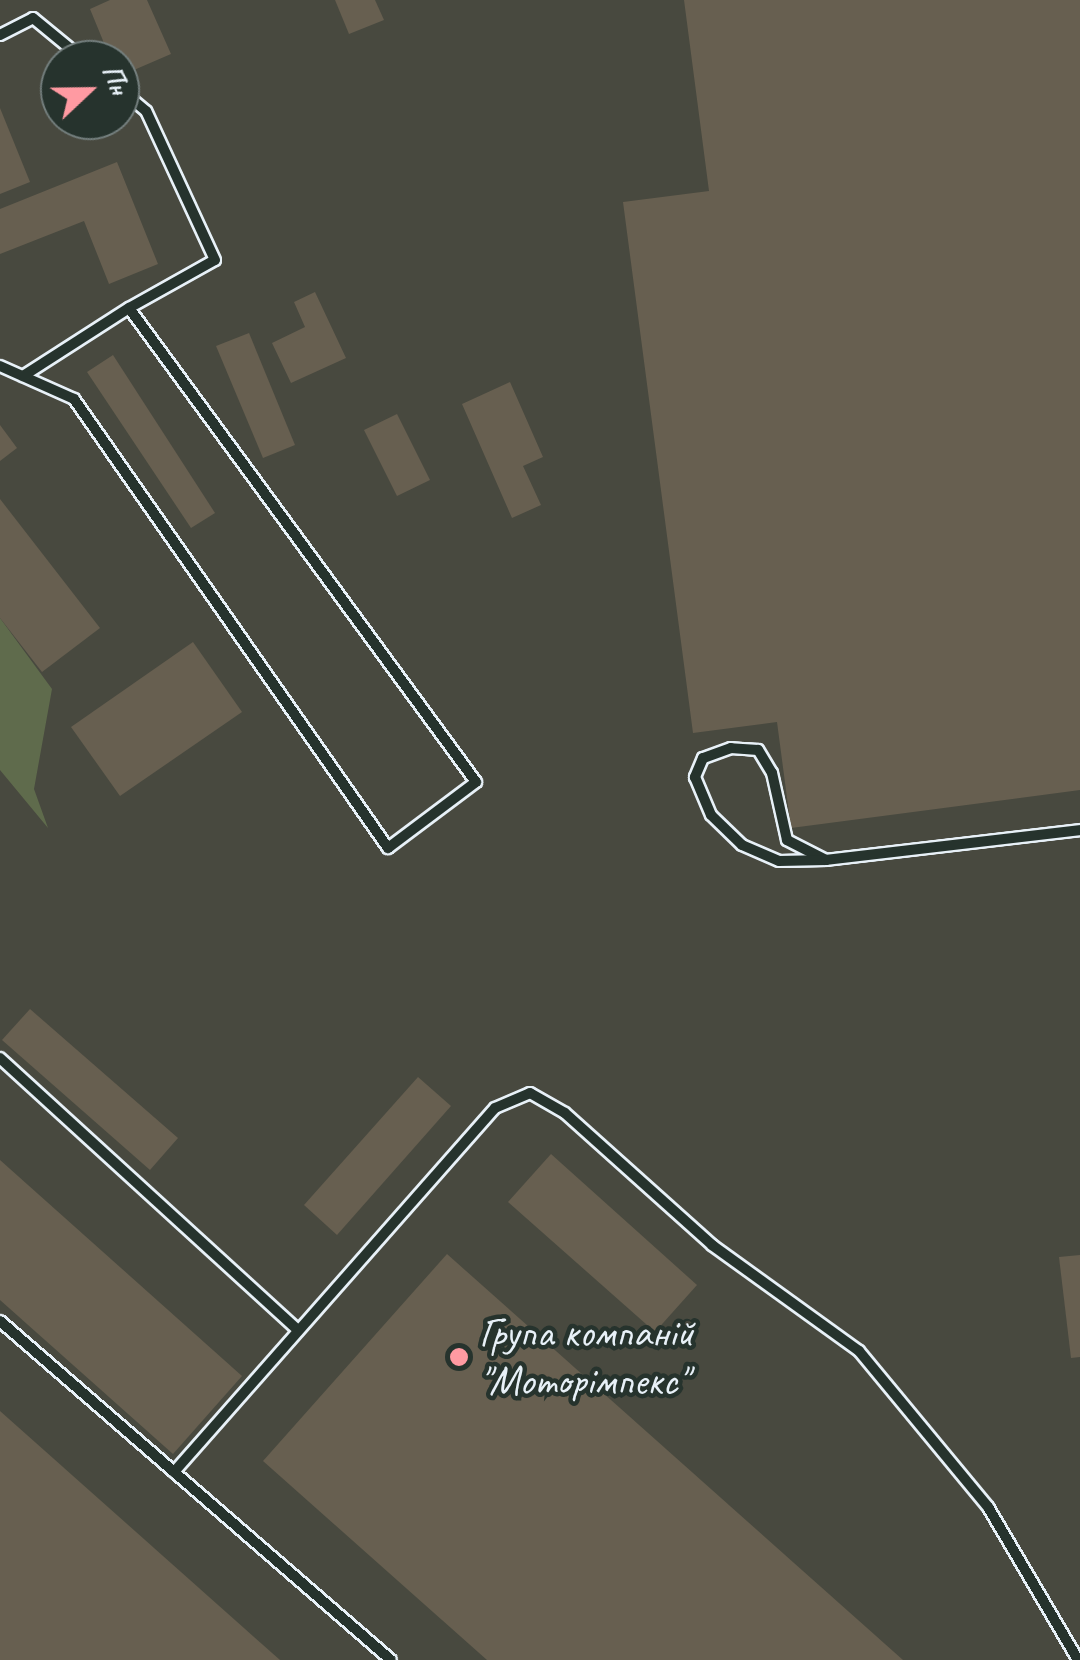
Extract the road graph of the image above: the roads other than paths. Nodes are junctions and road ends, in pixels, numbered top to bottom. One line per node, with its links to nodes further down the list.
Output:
1 (0, 35): 2 (lane)
2 (60, 40)
3 (140, 106): 4 (lane)
4 (129, 308): 6 (lane); 6 (lane)
5 (0, 366): 6 (lane)
6 (24, 376)
7 (1080, 830): 8 (lane)
8 (826, 860): 8 (lane)
9 (0, 1058): 11 (lane)
10 (0, 1321): 12 (lane)
11 (298, 1329): 12 (lane); 14 (lane)
12 (174, 1472): 13 (lane)
13 (391, 1660)
14 (1078, 1660)

